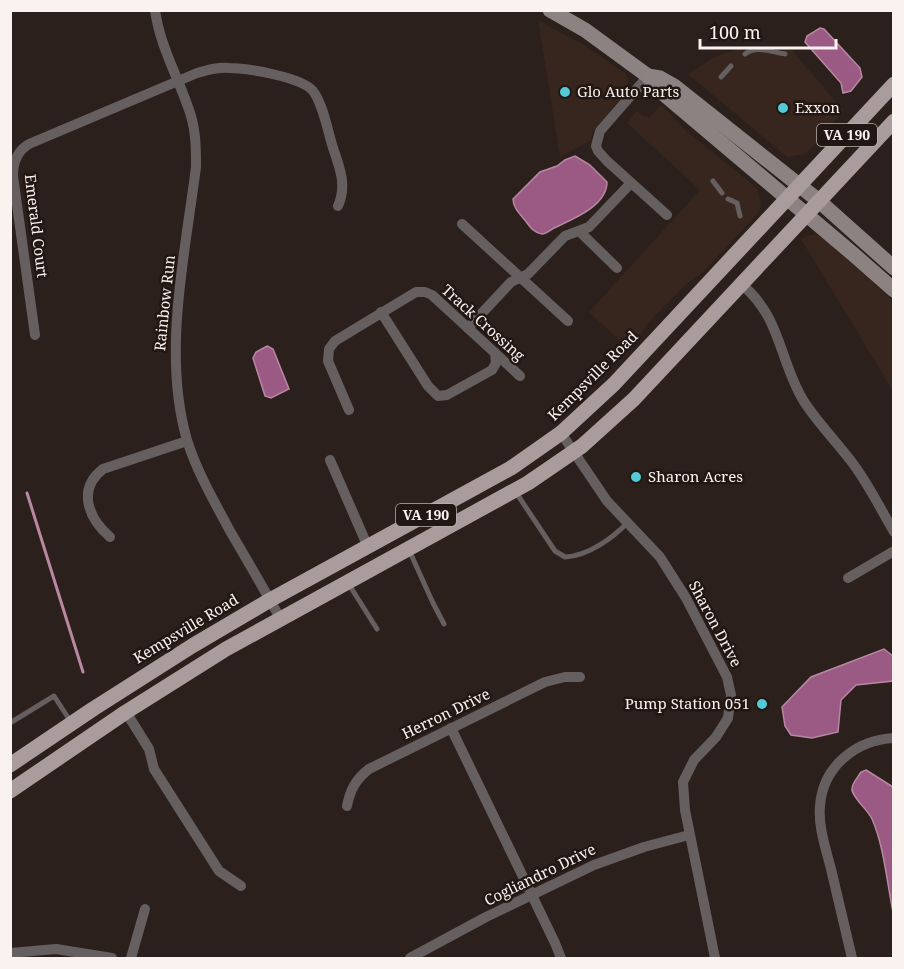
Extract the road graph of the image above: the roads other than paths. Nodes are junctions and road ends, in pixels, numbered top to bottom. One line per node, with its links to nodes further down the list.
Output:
1 (155, 10): 8 (street, Rainbow Run)
2 (550, 10): 6 (main road)
3 (745, 54): 4 (lane)
4 (785, 54)
5 (731, 66): 7 (lane)
6 (648, 76): 12 (street); 13 (main road); 16 (main road)
7 (721, 77)
8 (178, 81): 18 (street, Emerald Court); 32 (street, Emerald Court); 37 (street, Rainbow Run)
9 (894, 84): 13 (main road, Kempsville Road / VA 190)
10 (894, 121): 17 (main road, VA 190)
11 (713, 181): 14 (lane)
12 (631, 183): 20 (street); 23 (street)
13 (800, 185): 16 (main road, Kempsville Road / VA 190); 17 (main road)
14 (722, 193)
15 (728, 199): 21 (lane)
16 (788, 199): 19 (main road); 36 (main road, Kempsville Road / VA 190)
17 (819, 201): 19 (main road, VA 190); 25 (main road)
18 (338, 206)
19 (807, 214): 27 (main road, VA 190); 28 (main road)
20 (667, 215)
21 (740, 216)
22 (462, 224): 26 (street)
23 (579, 231): 24 (street); 26 (street)
24 (617, 268)
25 (894, 268)
26 (520, 278): 30 (street); 31 (street)
27 (741, 284): 38 (main road, VA 190); 42 (street)
28 (894, 290)
29 (381, 312): 31 (street, Track Crossing); 33 (street); 35 (street, Track Crossing)
30 (568, 321)
31 (468, 328): 33 (street, Track Crossing)
32 (35, 335)
33 (495, 353): 34 (street, Track Crossing)
34 (520, 376)
35 (349, 410)
36 (561, 433): 38 (street, Sharon Drive); 44 (main road, Kempsville Road / VA 190)
37 (187, 441): 43 (street); 49 (street, Rainbow Run)
38 (574, 452): 40 (main road, VA 190); 41 (street, Sharon Drive)
39 (330, 460): 44 (street)
40 (515, 490): 41 (lane); 45 (main road, VA 190)
41 (628, 522): 62 (street, Sharon Drive)
42 (894, 532)
43 (110, 537)
44 (368, 547): 49 (main road, Kempsville Road / VA 190)
45 (408, 548): 48 (main road, VA 190); 51 (lane)
46 (894, 551): 47 (street)
47 (848, 578)
48 (347, 582): 50 (main road, VA 190); 52 (lane)
49 (270, 600): 50 (street, Rainbow Run); 56 (main road, Kempsville Road / VA 190)
50 (280, 618): 54 (main road, VA 190)
51 (444, 624)
52 (377, 629)
53 (580, 677): 57 (street, Herron Drive)
54 (126, 712): 60 (main road, VA 190); 63 (street)
55 (10, 723): 56 (lane)
56 (72, 723): 59 (main road, Kempsville Road / VA 190)
57 (451, 728): 61 (street, Herron Drive); 64 (street)
58 (894, 738): 72 (street)
59 (10, 765)
60 (10, 791)
61 (347, 806)
62 (689, 835): 64 (street, Cogliandro Drive); 71 (street, Sharon Drive)
63 (241, 886)
64 (532, 895): 69 (street, Cogliandro Drive); 70 (street)
65 (145, 909): 68 (street)
66 (12, 949): 67 (street)
67 (112, 958)
68 (131, 958)
69 (410, 958)
70 (561, 958)
71 (714, 958)
72 (852, 958)

